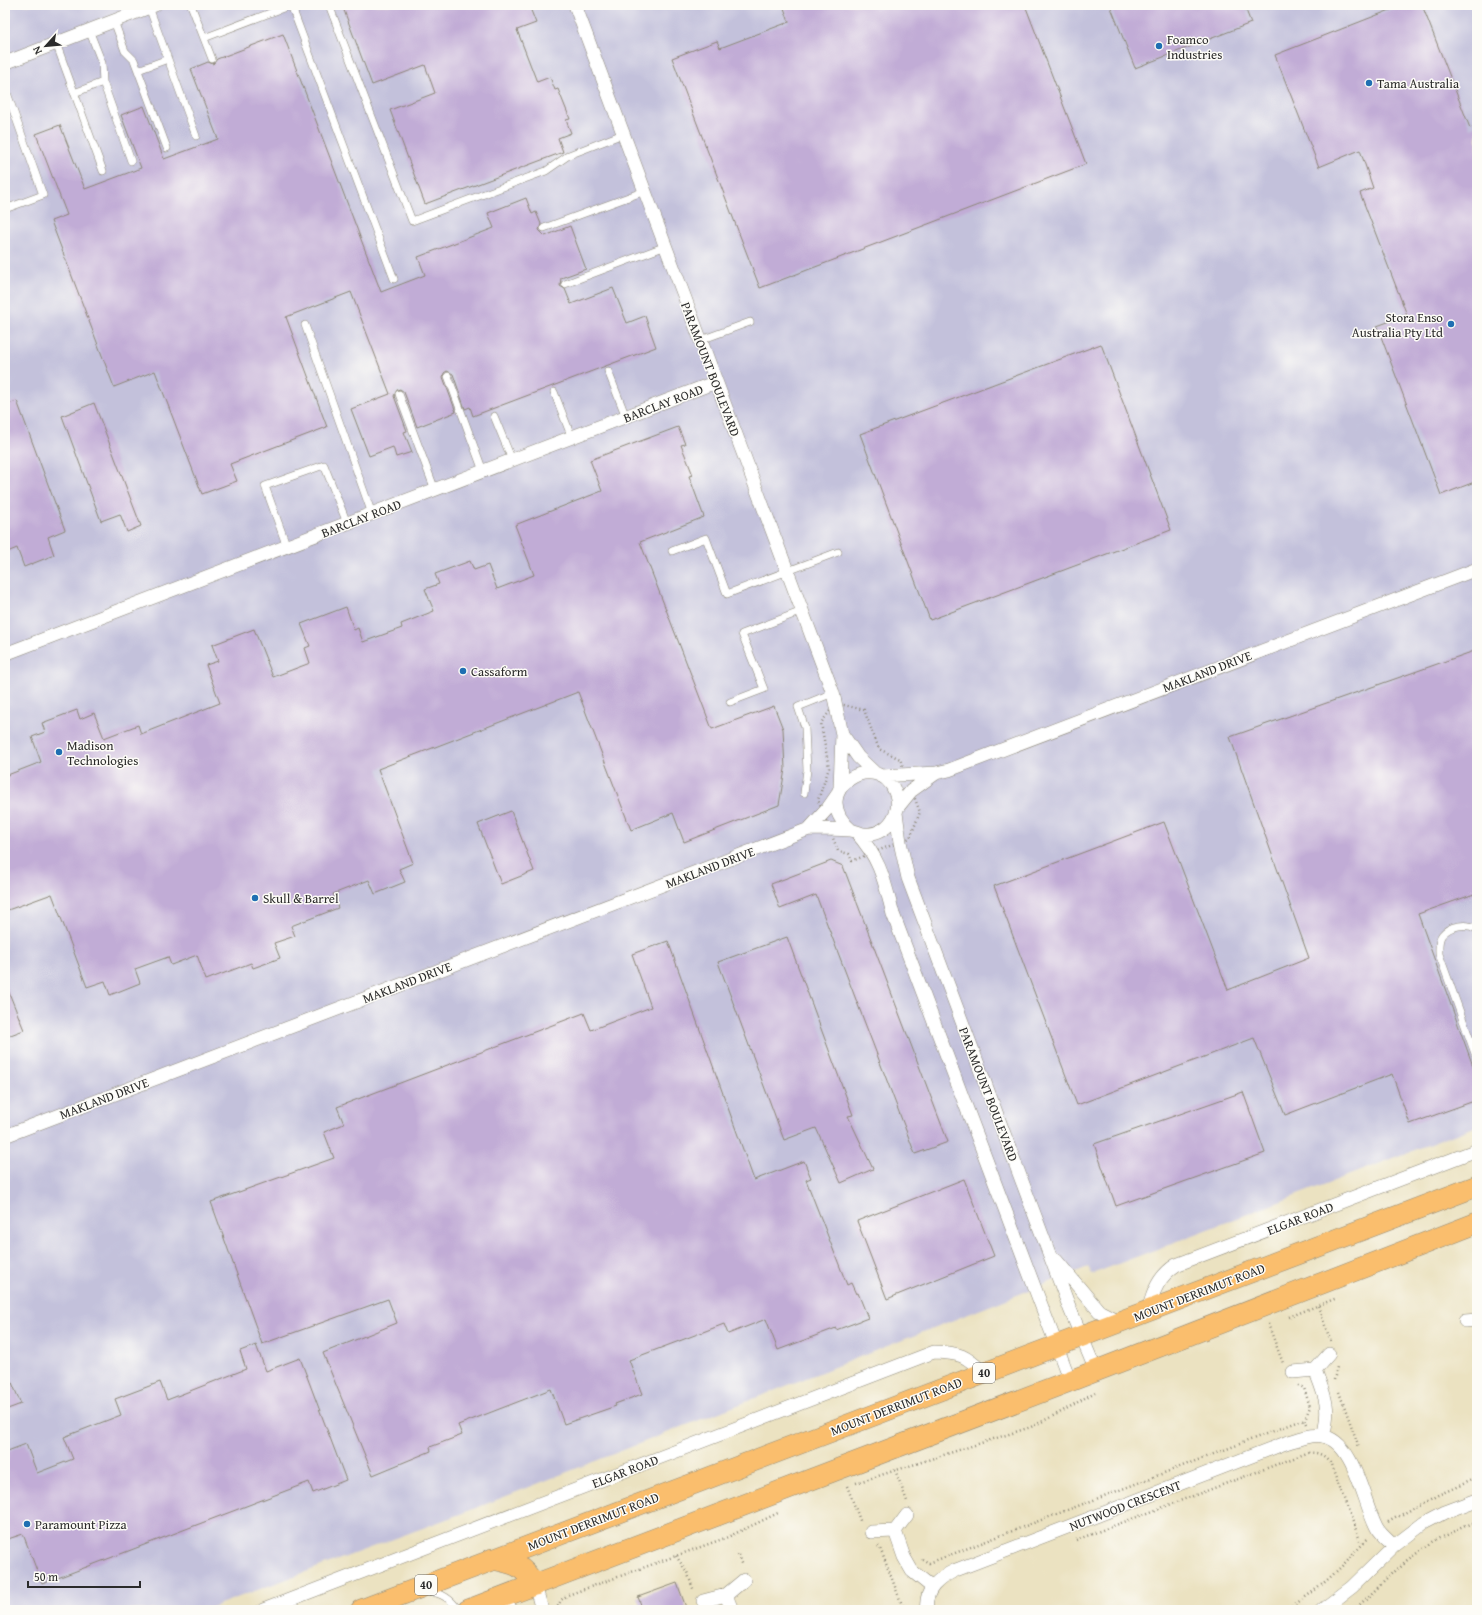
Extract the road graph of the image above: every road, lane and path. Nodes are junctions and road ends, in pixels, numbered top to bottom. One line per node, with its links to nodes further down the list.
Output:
1 (191, 5): 8 (lane)
2 (291, 5): 8 (lane); 26 (lane)
3 (329, 5): 17 (lane)
4 (575, 5): 17 (street, PARAMOUNT BOULEVARD)
5 (152, 6): 6 (street); 10 (lane)
6 (114, 21): 7 (street); 13 (lane)
7 (89, 30): 9 (street); 14 (lane)
8 (204, 38): 11 (lane)
9 (56, 43): 12 (street); 16 (lane)
10 (168, 59): 13 (lane); 18 (lane)
11 (212, 59)
12 (5, 63)
13 (138, 70): 19 (lane)
14 (103, 82): 16 (lane); 20 (lane)
15 (5, 87): 23 (lane)
16 (74, 93): 21 (lane)
17 (623, 134): 22 (street, PARAMOUNT BOULEVARD)
18 (196, 136)
19 (167, 148)
20 (131, 161)
21 (103, 171)
22 (645, 191): 24 (lane); 25 (street, PARAMOUNT BOULEVARD)
23 (5, 210)
24 (544, 228)
25 (666, 246): 27 (lane); 30 (street, PARAMOUNT BOULEVARD)
26 (394, 279)
27 (565, 284)
28 (750, 322): 30 (lane)
29 (305, 325): 42 (lane)
30 (701, 340): 33 (street, PARAMOUNT BOULEVARD)
31 (608, 371): 37 (lane)
32 (448, 376): 40 (lane)
33 (716, 382): 37 (street, BARCLAY ROAD); 48 (street, PARAMOUNT BOULEVARD)
34 (554, 392): 38 (lane)
35 (399, 394): 41 (lane)
36 (494, 416): 39 (lane)
37 (626, 417): 38 (street, BARCLAY ROAD)
38 (572, 438): 39 (street, BARCLAY ROAD)
39 (512, 460): 40 (street, BARCLAY ROAD)
40 (483, 471): 41 (street, BARCLAY ROAD)
41 (435, 490): 42 (street, BARCLAY ROAD)
42 (372, 514): 43 (street, BARCLAY ROAD)
43 (348, 523): 44 (street, BARCLAY ROAD); 44 (lane)
44 (287, 547): 50 (street, BARCLAY ROAD)
45 (672, 551): 48 (lane)
46 (838, 552): 48 (lane)
47 (1477, 569): 54 (street, MAKLAND DRIVE)
48 (787, 571): 49 (street, PARAMOUNT BOULEVARD)
49 (802, 611): 51 (street, PARAMOUNT BOULEVARD); 52 (lane)
50 (5, 654)
51 (833, 693): 53 (street, PARAMOUNT BOULEVARD); 57 (lane)
52 (730, 702)
53 (842, 734): 55 (street, PARAMOUNT BOULEVARD); 56 (street, PARAMOUNT BOULEVARD)
54 (936, 773): 55 (street, MAKLAND DRIVE); 58 (street, MAKLAND DRIVE)
55 (879, 775): 56 (street); 58 (street)
56 (838, 791): 59 (street, MAKLAND DRIVE); 60 (street)
57 (804, 793)
58 (897, 810): 60 (street); 67 (street, PARAMOUNT BOULEVARD)
59 (809, 829): 60 (street, MAKLAND DRIVE); 63 (street, MAKLAND DRIVE)
60 (853, 831): 77 (street, PARAMOUNT BOULEVARD)
61 (1477, 929): 62 (lane)
62 (1477, 1058)
63 (5, 1136)
64 (1477, 1150): 70 (street, ELGAR ROAD)
65 (1477, 1186): 70 (main road, MOUNT DERRIMUT ROAD / 40)
66 (1477, 1223): 82 (main road)
67 (1048, 1251): 72 (street); 76 (street, PARAMOUNT BOULEVARD)
68 (1339, 1297): 69 (path)
69 (1318, 1306): 71 (path); 78 (path)
70 (1148, 1311): 72 (main road, MOUNT DERRIMUT ROAD / 40)
71 (1282, 1319)
72 (1120, 1322): 76 (main road, MOUNT DERRIMUT ROAD / 40)
73 (1275, 1322): 74 (path)
74 (1268, 1324): 75 (path); 79 (path)
75 (1261, 1327)
76 (1082, 1336): 77 (main road, MOUNT DERRIMUT ROAD / 40); 82 (street, PARAMOUNT BOULEVARD)
77 (1056, 1346): 81 (main road, MOUNT DERRIMUT ROAD / 40); 83 (street, PARAMOUNT BOULEVARD)
78 (1334, 1355): 80 (street); 87 (path)
79 (1288, 1369): 80 (street)
80 (1315, 1370): 86 (street)
81 (984, 1373): 107 (main road, MOUNT DERRIMUT ROAD / 40); 115 (street, ELGAR ROAD)
82 (1098, 1380): 83 (main road); 89 (path)
83 (1070, 1381): 109 (main road)
84 (1296, 1385): 85 (path)
85 (1304, 1419): 86 (path); 106 (path)
86 (1317, 1436): 88 (path); 98 (street); 110 (street, NUTWOOD CRESCENT)
87 (1360, 1451)
88 (1317, 1452): 101 (path); 102 (path)
89 (895, 1470): 91 (path); 94 (path)
90 (1477, 1478): 98 (path)
91 (847, 1486): 92 (path); 99 (path)
92 (841, 1488)
93 (1477, 1500): 104 (street)
94 (908, 1509): 100 (street)
95 (783, 1511): 105 (path)
96 (1384, 1515): 98 (path)
97 (1477, 1521): 126 (path)
98 (1383, 1527): 102 (path); 104 (street)
99 (867, 1531): 100 (street)
100 (895, 1531): 110 (street)
101 (1070, 1543)
102 (1361, 1543): 124 (path)
103 (874, 1545): 122 (path)
104 (1394, 1546): 125 (street)
105 (676, 1556): 113 (path); 120 (path)
106 (918, 1558)
107 (492, 1559): 109 (main road); 111 (main road, MOUNT DERRIMUT ROAD / 40)
108 (744, 1580): 112 (street)
109 (535, 1584): 114 (main road); 119 (street)
110 (932, 1587): 123 (street)
111 (416, 1589): 116 (main road, MOUNT DERRIMUT ROAD / 40); 117 (lane)
112 (726, 1595): 113 (street); 121 (street)
113 (700, 1599)
114 (504, 1605): 118 (main road)
115 (263, 1610)
116 (361, 1610)
117 (458, 1610)
118 (468, 1610)
119 (542, 1610)
120 (556, 1610)
121 (732, 1610)
122 (904, 1610)
123 (927, 1610)
124 (1285, 1610)
125 (1322, 1610)
126 (1354, 1610)

